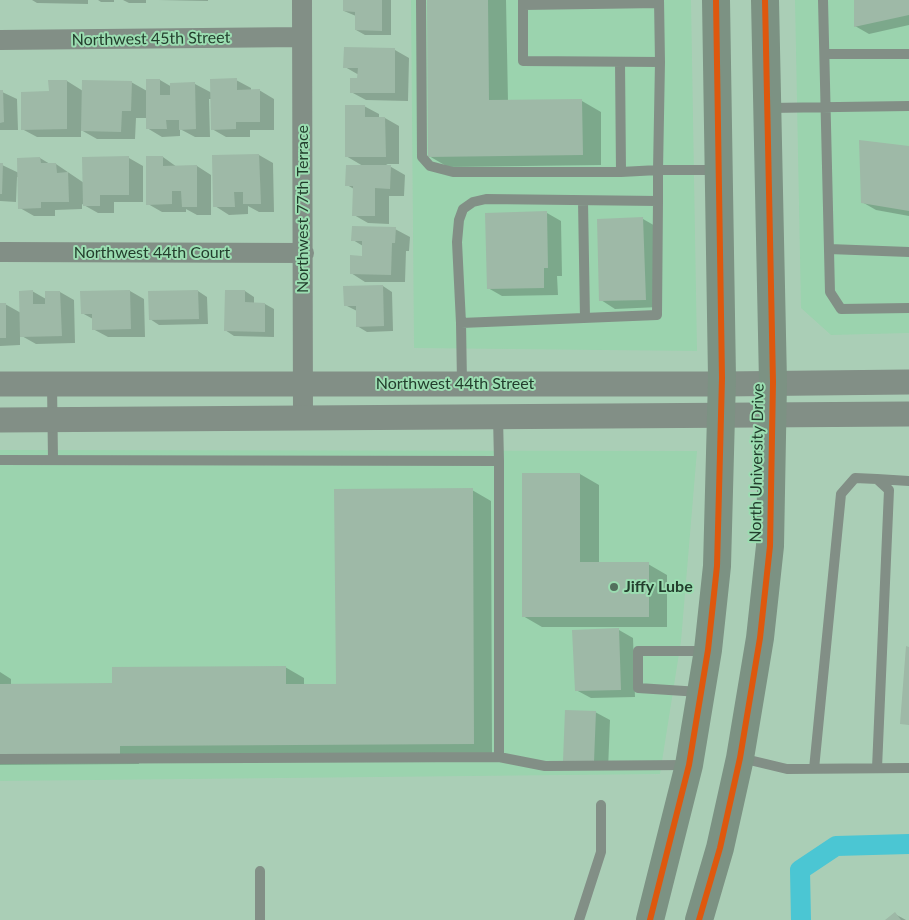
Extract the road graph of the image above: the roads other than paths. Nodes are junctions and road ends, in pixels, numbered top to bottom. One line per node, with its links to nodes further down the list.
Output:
1 (302, 0): 8 (street, Northwest 77th Terrace)
2 (421, 0): 19 (lane)
3 (716, 0): 18 (main road)
4 (765, 0): 16 (main road, North University Drive)
5 (824, 0): 10 (lane)
6 (523, 2): 7 (lane); 12 (lane)
7 (659, 2): 13 (lane)
8 (302, 37): 9 (street, Northwest 45th Street); 25 (street, Northwest 77th Terrace)
9 (0, 40)
10 (825, 54): 11 (lane); 14 (lane)
11 (909, 54)
12 (620, 62): 13 (lane); 19 (lane)
13 (660, 62): 17 (lane)
14 (826, 106): 15 (lane); 16 (lane); 22 (lane)
15 (909, 106)
16 (767, 108): 29 (main road, North University Drive)
17 (658, 170): 18 (lane); 19 (lane); 21 (lane)
18 (720, 170): 35 (main road)
19 (621, 172)
20 (583, 201): 21 (lane); 27 (lane); 28 (lane)
21 (658, 201): 27 (lane)
22 (829, 249): 24 (lane); 26 (lane)
23 (0, 252): 25 (street, Northwest 44th Court)
24 (909, 252)
25 (304, 253): 31 (street, Northwest 77th Terrace)
26 (909, 308)
27 (585, 318): 28 (lane)
28 (461, 322): 34 (lane)
29 (773, 382): 30 (street, Northwest 44th Street); 35 (street, Northwest 44th Street); 38 (main road, North University Drive)
30 (909, 382)
31 (302, 383): 33 (street, Northwest 44th Street); 34 (street, Northwest 44th Street); 40 (street, Northwest 77th Terrace)
32 (0, 384): 33 (street, Northwest 44th Street)
33 (52, 384): 42 (lane)
34 (462, 384): 35 (street, Northwest 44th Street)
35 (722, 384): 37 (main road)
36 (909, 414): 38 (street, Northwest 44th Street)
37 (721, 415): 38 (street, Northwest 44th Street); 39 (street, Northwest 44th Street); 48 (main road)
38 (772, 415): 51 (main road, North University Drive)
39 (498, 416): 40 (street, Northwest 44th Street); 45 (lane)
40 (303, 418): 42 (street, Northwest 44th Street)
41 (0, 420): 42 (street, Northwest 44th Street)
42 (52, 420): 44 (lane)
43 (0, 460): 44 (lane)
44 (53, 460): 45 (lane)
45 (499, 461): 50 (lane)
46 (877, 479): 47 (lane); 54 (lane); 56 (lane)
47 (909, 482)
48 (708, 650): 49 (main road); 49 (lane)
49 (701, 692): 53 (main road)
50 (499, 757): 52 (lane); 53 (lane)
51 (740, 758): 56 (lane); 62 (main road, North University Drive)
52 (0, 759)
53 (689, 765): 61 (main road)
54 (877, 768): 55 (lane); 56 (lane)
55 (909, 768)
56 (814, 769)
57 (601, 804): 60 (lane)
58 (260, 871): 59 (lane)
59 (260, 920)
60 (579, 920)
61 (650, 920)
62 (699, 920)

